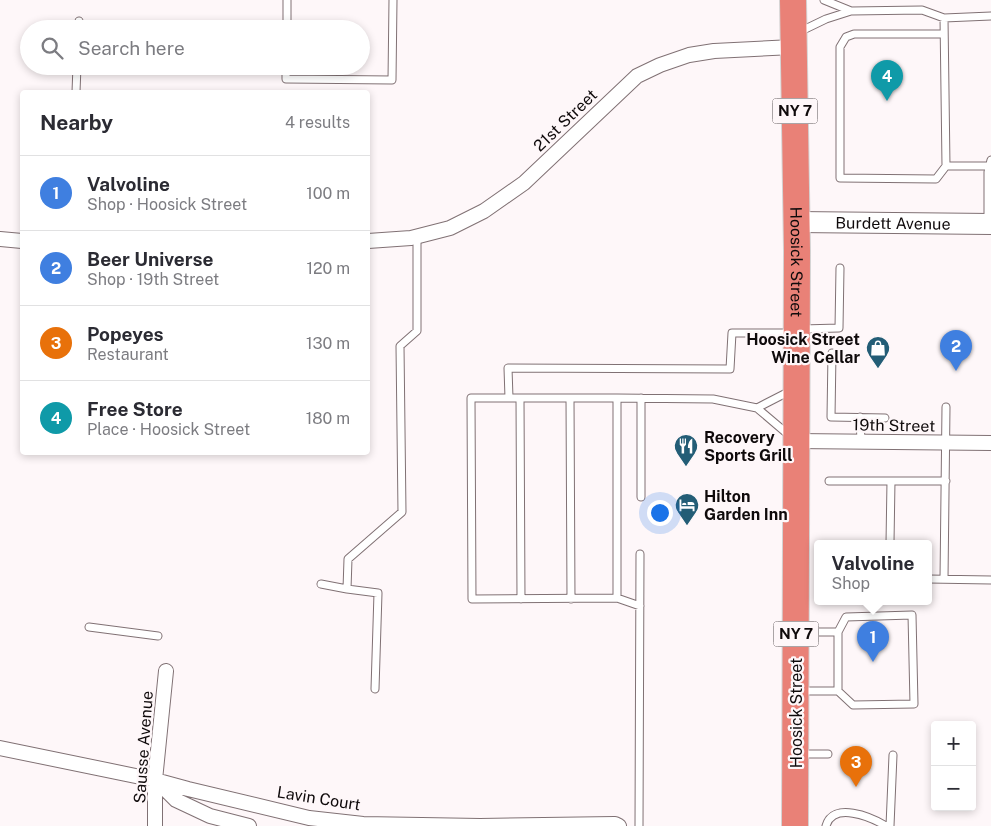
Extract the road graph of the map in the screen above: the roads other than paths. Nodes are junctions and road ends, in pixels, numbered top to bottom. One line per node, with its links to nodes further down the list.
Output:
1 (287, 0): 8 (lane)
2 (393, 0): 12 (lane)
3 (793, 0): 10 (highway, Hoosick Street / NY 7)
4 (824, 0): 5 (lane)
5 (851, 11): 7 (lane); 10 (lane)
6 (991, 16): 7 (lane)
7 (944, 18): 9 (lane)
8 (287, 20)
9 (944, 34): 15 (lane); 15 (lane)
10 (793, 41): 16 (highway, Hoosick Street / NY 7); 18 (street, 21st Street)
11 (77, 75): 13 (lane)
12 (286, 75)
13 (76, 90)
14 (990, 163): 15 (lane); 17 (lane)
15 (946, 166)
16 (797, 222): 17 (street, Burdett Avenue); 23 (highway, Hoosick Street / NY 7)
17 (989, 224)
18 (417, 237): 21 (street, 21st Street); 49 (lane)
19 (0, 239): 20 (street)
20 (20, 240)
21 (370, 241)
22 (840, 268): 23 (lane)
23 (796, 331): 25 (highway, Hoosick Street / NY 7); 26 (lane)
24 (832, 353): 33 (lane)
25 (796, 388): 32 (lane); 35 (highway, Hoosick Street / NY 7)
26 (509, 398): 27 (lane); 52 (lane)
27 (520, 398): 28 (lane); 52 (lane)
28 (570, 398): 29 (lane); 50 (lane)
29 (617, 398): 30 (lane); 51 (lane)
30 (641, 398): 32 (lane); 42 (lane)
31 (946, 407): 37 (lane)
32 (757, 408): 35 (lane)
33 (860, 417): 34 (lane); 36 (lane)
34 (885, 418)
35 (796, 441): 36 (street, 19th Street); 55 (highway, Hoosick Street / NY 7)
36 (861, 442): 37 (street, 19th Street)
37 (946, 442): 38 (street, 19th Street); 41 (lane)
38 (991, 443)
39 (829, 481): 40 (lane)
40 (891, 481): 41 (lane); 43 (lane)
41 (946, 481): 46 (lane)
42 (641, 498)
43 (890, 540)
44 (640, 554): 53 (lane)
45 (932, 579): 46 (lane)
46 (944, 579): 47 (lane)
47 (991, 580)
48 (321, 584): 49 (lane)
49 (347, 589): 59 (lane)
50 (571, 598): 51 (lane); 52 (lane)
51 (617, 598): 53 (lane)
52 (521, 599)
53 (640, 606): 71 (lane)
54 (89, 627): 57 (lane)
55 (796, 632): 56 (lane); 60 (highway, Hoosick Street / NY 7)
56 (838, 632): 61 (lane); 61 (lane)
57 (158, 636)
58 (166, 671): 66 (street, Sausse Avenue)
59 (375, 689)
60 (796, 691): 61 (lane); 63 (highway, Hoosick Street / NY 7)
61 (838, 691)
62 (0, 748): 66 (street, Lavin Court)
63 (796, 754): 64 (lane); 72 (highway, Hoosick Street / NY 7)
64 (828, 754)
65 (893, 755): 75 (lane)
66 (155, 780): 67 (street, Sausse Avenue); 68 (street); 69 (street, Lavin Court)
67 (155, 826)
68 (249, 826)
69 (480, 826): 70 (street, Lavin Court)
70 (619, 826)
71 (639, 826)
72 (795, 826)
73 (826, 826): 74 (lane)
74 (886, 826)
75 (890, 826)

